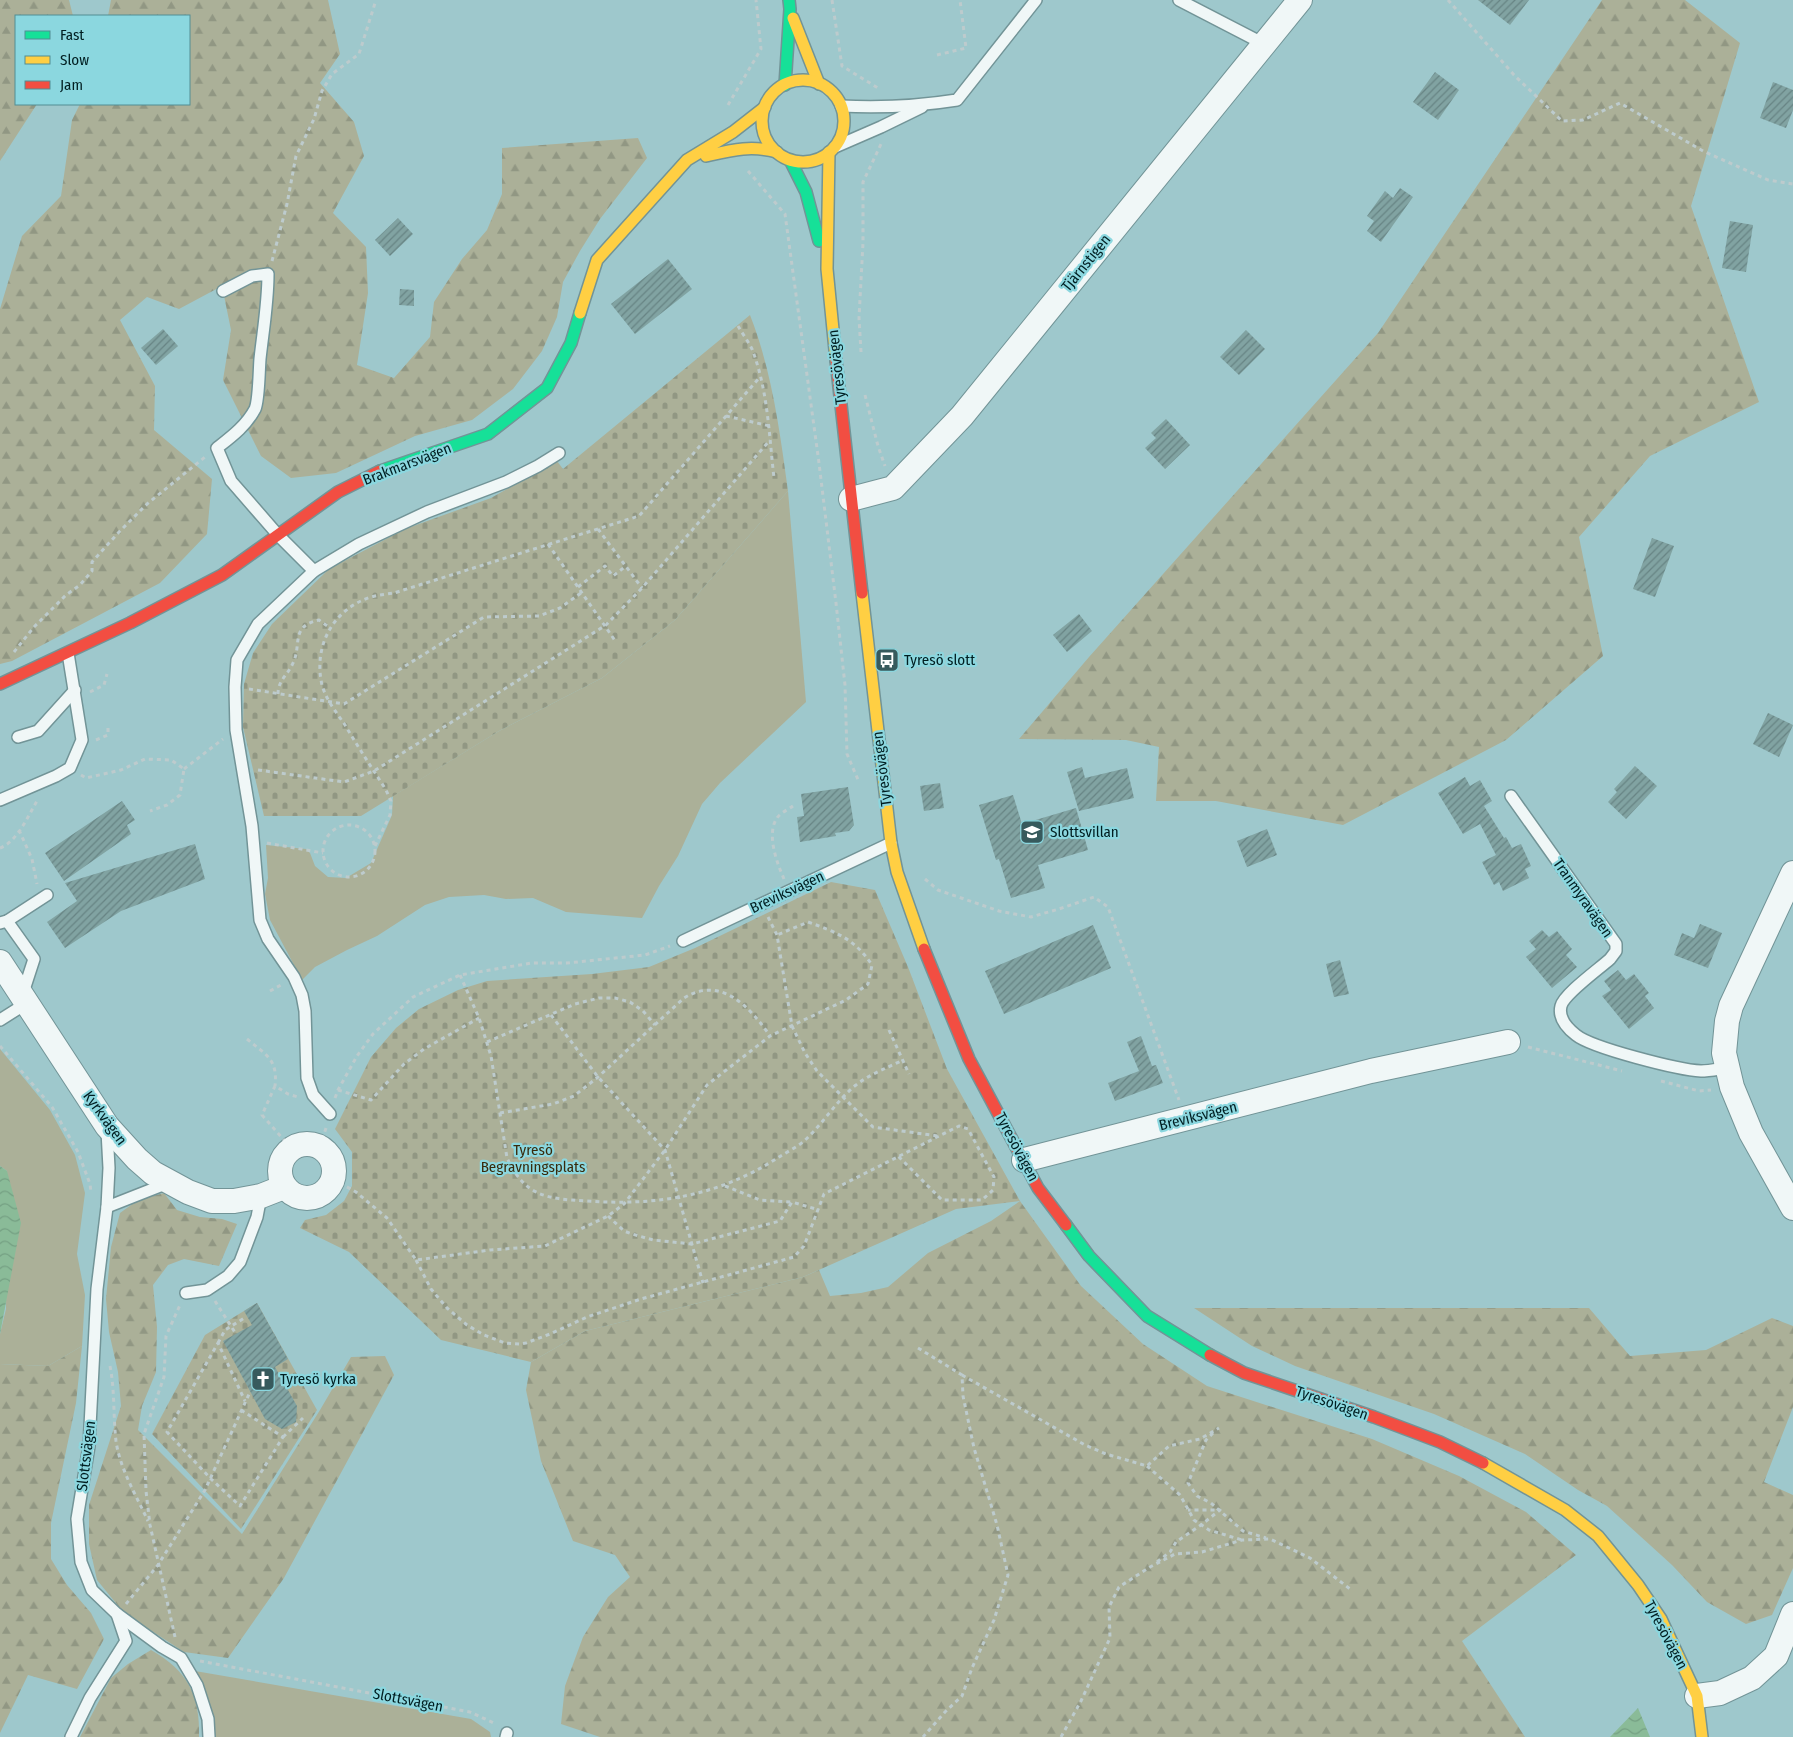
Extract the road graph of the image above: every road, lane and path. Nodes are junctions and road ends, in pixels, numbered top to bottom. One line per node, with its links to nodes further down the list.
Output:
1 (376, 0): 27 (path)
2 (756, 0): 19 (path)
3 (832, 0): 16 (path)
4 (960, 0): 11 (path)
5 (1036, 0): 14 (lane)
6 (1179, 0): 10 (lane)
7 (1300, 0): 10 (street, Tjärnstigen)
8 (1448, 0): 25 (path)
9 (789, 4): 12 (main road); 13 (main road)
10 (1264, 44): 39 (street, Tjärnstigen)
11 (937, 55)
12 (819, 84): 13 (main road); 15 (main road)
13 (785, 85): 17 (main road)
14 (926, 105): 16 (lane); 18 (lane)
15 (840, 106): 16 (lane); 21 (main road, Tyresövägen)
16 (880, 106)
17 (765, 107): 19 (main road, Brakmarsvägen); 22 (main road)
18 (881, 127): 21 (lane); 30 (path)
19 (733, 132): 23 (main road, Brakmarsvägen)
20 (737, 149): 22 (main road); 23 (main road); 69 (path)
21 (832, 149): 24 (main road); 26 (main road, Tyresövägen)
22 (777, 152): 24 (main road)
23 (687, 160): 42 (main road, Brakmarsvägen)
24 (790, 160): 26 (main road, Tyresövägen)
25 (1793, 184)
26 (827, 269): 40 (main road, Tyresövägen)
27 (268, 274): 28 (lane); 36 (lane)
28 (223, 291)
29 (738, 326): 31 (path)
30 (861, 356)
31 (760, 377): 33 (path); 34 (path)
32 (864, 393): 39 (path)
33 (726, 416): 34 (path); 41 (path)
34 (770, 426): 35 (path)
35 (770, 440): 38 (path); 47 (path)
36 (217, 448): 42 (lane); 53 (path)
37 (559, 453): 45 (lane)
38 (774, 478)
39 (893, 488): 40 (street)
40 (851, 499): 77 (main road, Tyresövägen)
41 (598, 529): 43 (path); 44 (path)
42 (278, 535): 45 (lane); 52 (main road, Brakmarsvägen)
43 (548, 544): 46 (path); 50 (path)
44 (626, 566): 46 (path); 47 (path)
45 (314, 571): 56 (lane)
46 (578, 587): 48 (path)
47 (642, 588): 49 (path)
48 (581, 593): 49 (path); 60 (path)
49 (604, 626): 51 (path); 68 (path)
50 (330, 628): 59 (path); 60 (path)
51 (616, 642)
52 (68, 652): 55 (main road, Brakmarsvägen); 57 (lane)
53 (11, 655)
54 (108, 674): 58 (path)
55 (0, 684)
56 (235, 687): 59 (path); 62 (lane)
57 (75, 690): 63 (lane); 65 (lane)
58 (90, 692)
59 (278, 694): 60 (path)
60 (330, 703): 68 (path)
61 (108, 726): 64 (path)
62 (236, 730): 66 (lane); 67 (path)
63 (18, 737)
64 (96, 740)
65 (70, 768): 67 (path); 71 (lane)
66 (242, 768): 68 (path); 76 (lane)
67 (184, 769): 74 (path)
68 (374, 770): 78 (path)
69 (862, 790)
70 (1511, 796): 104 (lane, Tranmyravägen)
71 (0, 800)
72 (38, 800): 75 (path)
73 (793, 806): 83 (path)
74 (150, 811)
75 (19, 830): 79 (path); 84 (path)
76 (254, 841): 80 (path); 109 (lane)
77 (891, 843): 81 (main road, Tyresövägen); 83 (lane, Breviksvägen)
78 (375, 846): 80 (path); 80 (path)
79 (0, 848)
80 (323, 853)
81 (897, 872): 113 (path); 120 (main road, Tyresövägen)
82 (1793, 873): 104 (street)
83 (789, 891): 85 (lane, Breviksvägen)
84 (42, 892): 86 (lane)
85 (761, 904): 87 (path); 88 (lane, Breviksvägen)
86 (3, 922): 91 (lane)
87 (777, 935): 96 (path); 96 (path)
88 (683, 941): 90 (path)
89 (0, 962): 91 (street, Kyrkvägen)
90 (460, 975): 93 (path); 108 (path)
91 (24, 1000): 94 (lane); 114 (street, Kyrkvägen)
92 (551, 1015): 95 (path); 100 (path); 106 (path)
93 (479, 1018): 100 (path); 108 (path)
94 (0, 1020)
95 (655, 1025): 98 (path); 106 (path)
96 (792, 1026): 98 (path); 110 (path)
97 (889, 1030): 103 (path)
98 (770, 1036): 118 (path)
99 (247, 1039): 107 (path)
100 (487, 1042): 111 (path)
101 (1508, 1042): 113 (street, Breviksvägen)
102 (0, 1046): 125 (path)
103 (903, 1060): 105 (path); 110 (path)
104 (1727, 1068): 131 (street)
105 (909, 1074)
106 (598, 1077): 111 (path); 118 (path)
107 (275, 1086): 109 (path); 117 (path)
108 (338, 1090): 112 (path)
109 (313, 1095): 112 (lane)
110 (844, 1097): 115 (path); 123 (path)
111 (500, 1113): 129 (path)
112 (330, 1114): 116 (path)
113 (1186, 1119): 120 (street, Breviksvägen)
114 (107, 1126): 122 (street, Kyrkvägen); 130 (lane, Slottsvägen)
115 (938, 1136): 119 (path); 119 (path)
116 (320, 1147): 117 (street); 121 (street)
117 (291, 1148): 124 (street)
118 (665, 1150): 127 (path); 129 (path)
119 (898, 1156): 132 (path)
120 (1024, 1160): 165 (main road, Tyresövägen)
121 (333, 1179): 124 (street); 135 (path)
122 (168, 1183): 126 (street, Kyrkvägen); 130 (lane)
123 (725, 1186): 127 (path); 128 (path)
124 (284, 1187): 126 (street, Kyrkvägen)
125 (91, 1193)
126 (261, 1196): 137 (lane)
127 (680, 1198): 129 (path); 134 (path)
128 (792, 1202): 132 (path); 134 (path)
129 (624, 1204): 133 (path)
130 (106, 1208): 162 (lane, Slottsvägen)
131 (1793, 1208)
132 (819, 1210): 136 (path)
133 (608, 1216): 134 (path); 135 (path)
134 (692, 1244): 136 (path)
135 (416, 1260): 136 (path)
136 (703, 1282)
137 (207, 1290): 138 (lane); 140 (path)
138 (186, 1293): 155 (path)
139 (246, 1317): 140 (path)
140 (232, 1325): 141 (path); 142 (path)
141 (236, 1334)
142 (218, 1343): 147 (path); 152 (path)
143 (918, 1348): 145 (path)
144 (110, 1366): 155 (path)
145 (962, 1375): 151 (path); 169 (path)
146 (250, 1392): 147 (path)
147 (245, 1401): 148 (path)
148 (241, 1410): 150 (path); 152 (path)
149 (303, 1418): 150 (path)
150 (283, 1436): 152 (path)
151 (1147, 1466): 153 (path); 154 (path)
152 (211, 1479): 159 (path)
153 (1188, 1510): 154 (path); 156 (path)
154 (1220, 1510): 156 (path); 157 (path)
155 (150, 1525): 159 (path)
156 (1202, 1525): 158 (path); 160 (path)
157 (1270, 1539): 158 (path); 161 (path)
158 (1242, 1540): 160 (path)
159 (158, 1566): 162 (path); 164 (path)
160 (1150, 1567): 170 (path)
161 (1350, 1589)
162 (117, 1614): 164 (lane, Slottsvägen); 167 (lane)
163 (1793, 1614): 165 (street)
164 (181, 1658): 166 (path, Slottsvägen); 168 (lane, Slottsvägen)
165 (1697, 1696): 171 (main road)
166 (507, 1735)
167 (71, 1737)
168 (209, 1737)
169 (923, 1737)
170 (1061, 1737)
171 (1702, 1737)

